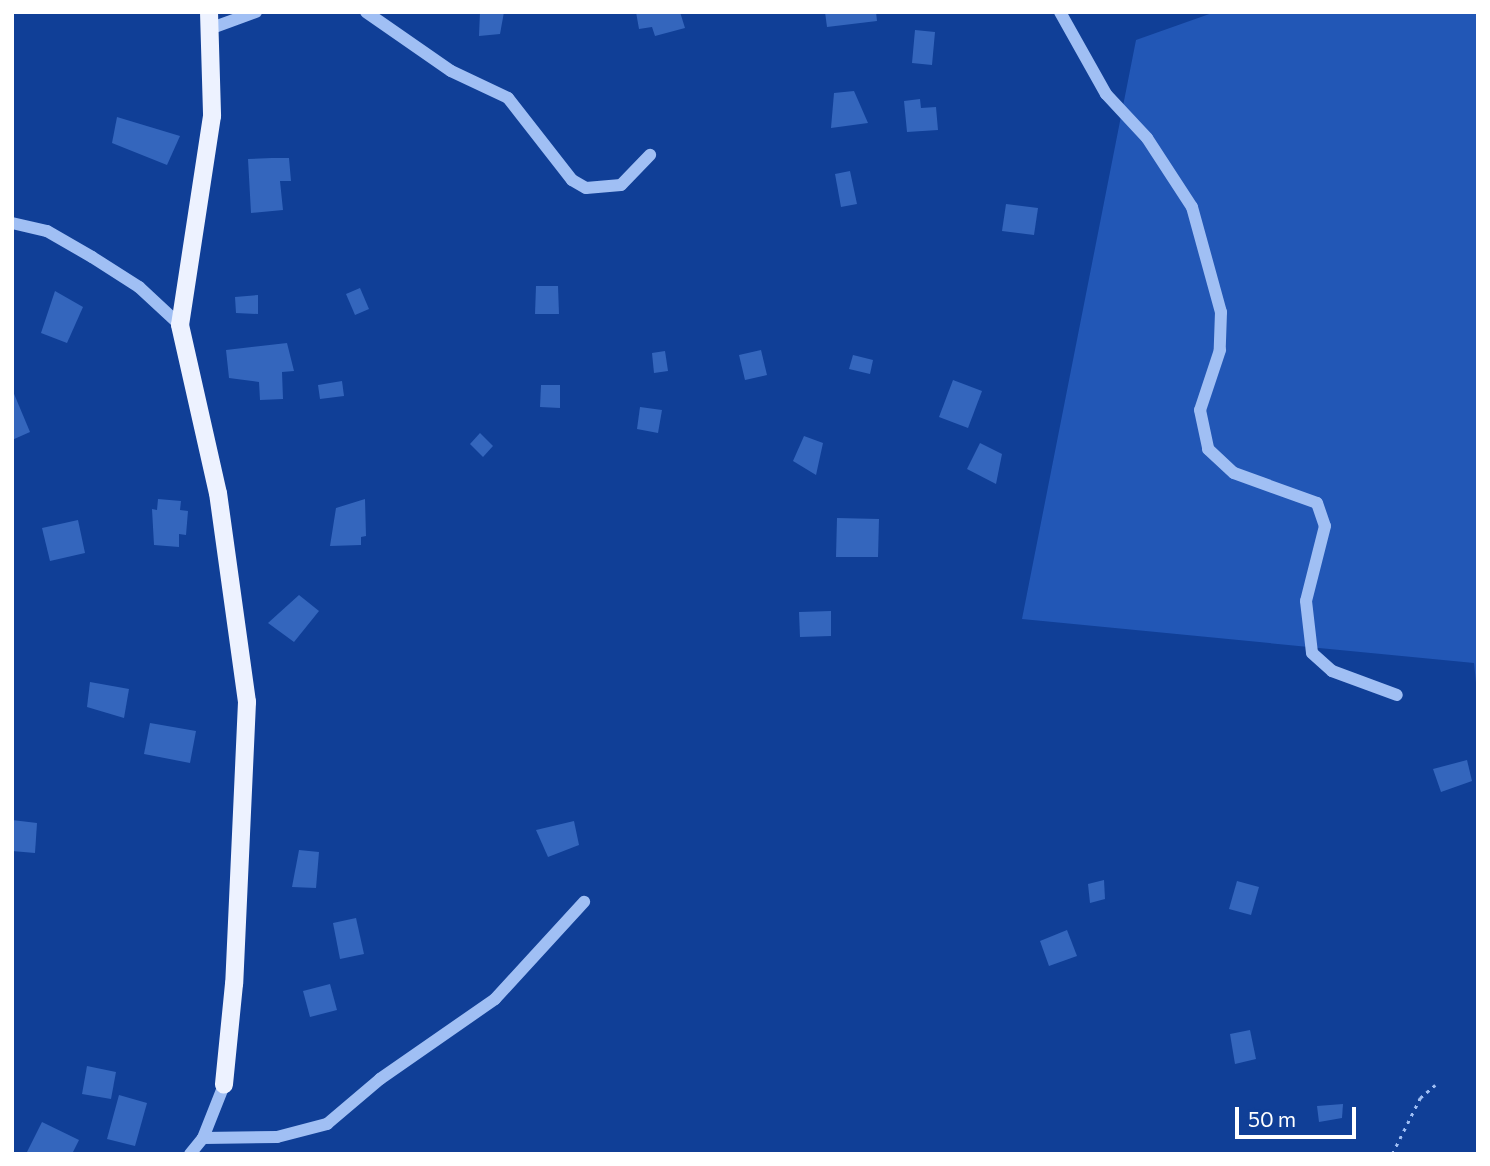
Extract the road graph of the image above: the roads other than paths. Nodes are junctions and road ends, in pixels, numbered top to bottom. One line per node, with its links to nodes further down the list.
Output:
1 (256, 12): 4 (street)
2 (366, 12): 5 (street)
3 (1060, 12): 8 (street)
4 (209, 20): 7 (main road)
5 (650, 155)
6 (12, 223): 7 (street)
7 (180, 325): 10 (main road)
8 (1397, 695)
9 (584, 902): 11 (street)
10 (224, 1085): 11 (street)
11 (203, 1138): 12 (street)
12 (190, 1154)

